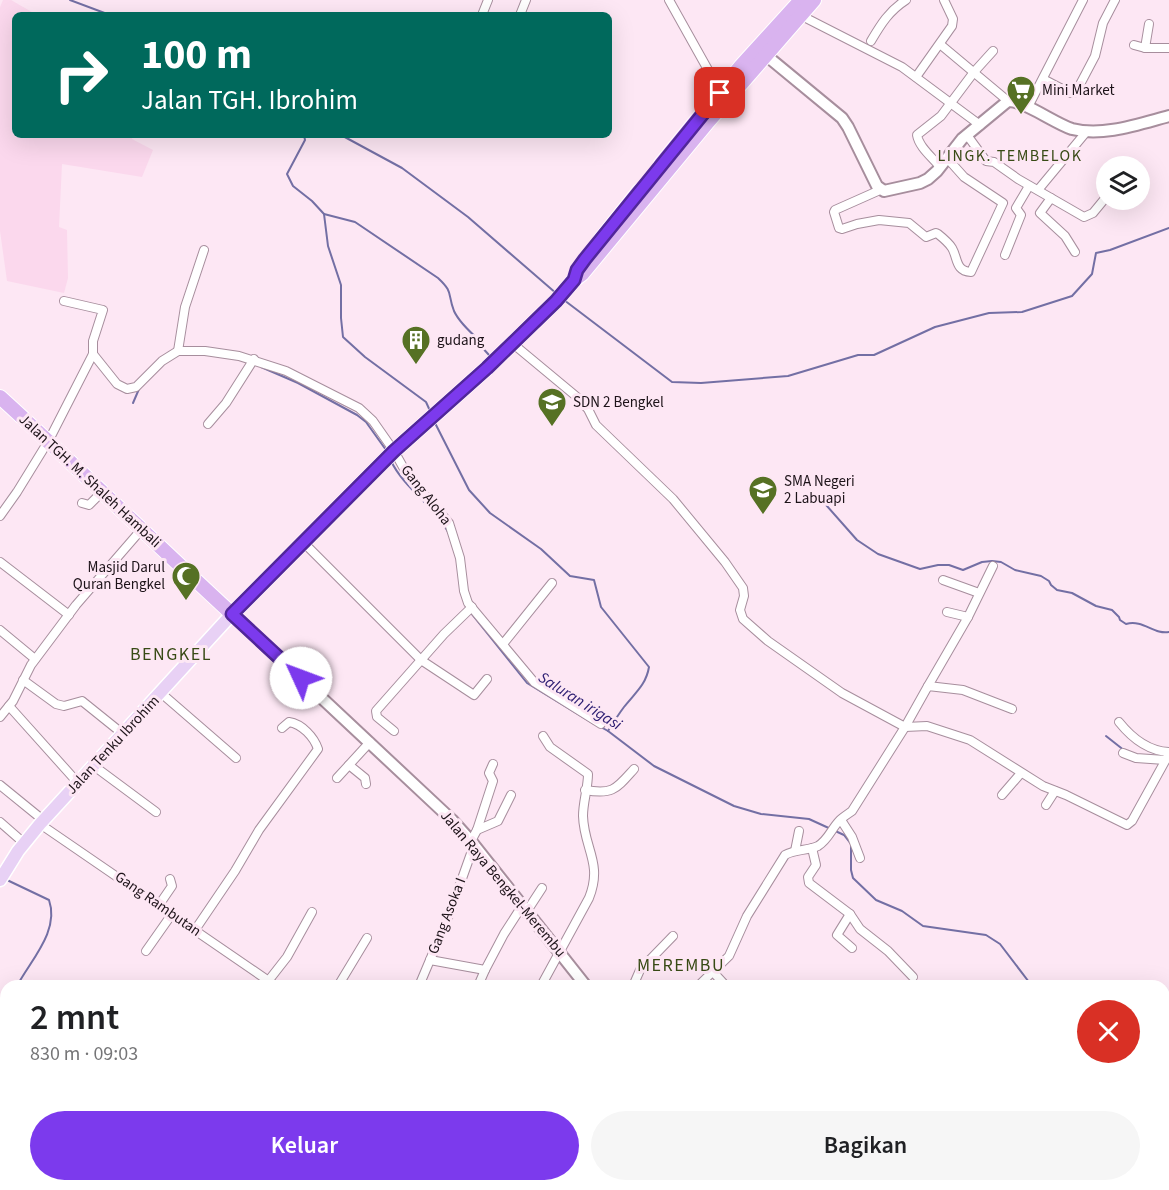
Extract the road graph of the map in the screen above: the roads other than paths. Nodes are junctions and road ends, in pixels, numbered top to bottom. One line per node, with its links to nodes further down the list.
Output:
1 (669, 0): 20 (street)
2 (801, 0): 15 (highway)
3 (814, 0): 8 (highway)
4 (906, 0): 10 (street)
5 (944, 0): 11 (street)
6 (1083, 0): 19 (street)
7 (1115, 0): 19 (street)
8 (800, 15): 15 (highway); 18 (street)
9 (1149, 24): 13 (street)
10 (871, 41)
11 (941, 45): 17 (street); 18 (street)
12 (1134, 45): 13 (street)
13 (1145, 48): 14 (street)
14 (1169, 48)
15 (762, 51): 20 (highway); 30 (street)
16 (993, 51): 17 (street)
17 (974, 72): 21 (street); 22 (street)
18 (916, 77): 22 (street)
19 (1042, 79): 23 (street)
20 (723, 96): 38 (highway)
21 (1008, 101): 23 (street); 25 (street)
22 (951, 104): 25 (street); 28 (street)
23 (1028, 107): 26 (street)
24 (1169, 116): 26 (street)
25 (980, 125): 27 (street)
26 (1087, 131): 31 (street)
27 (967, 135): 28 (street); 29 (street)
28 (943, 162): 30 (street); 30 (street)
29 (1029, 186): 31 (street); 36 (street)
30 (880, 190)
31 (1038, 190): 32 (street)
32 (1051, 198): 33 (street); 35 (street)
33 (1096, 208)
34 (204, 250): 39 (street)
35 (1075, 252)
36 (1005, 255)
37 (64, 301): 40 (street)
38 (512, 343): 45 (highway); 74 (street)
39 (178, 351): 40 (street); 41 (street, Gang Aloha)
40 (90, 358): 44 (street)
41 (252, 362): 43 (street); 45 (street, Gang Aloha)
42 (0, 397): 44 (highway, Jalan TGH. M. Shaleh Hambali)
43 (208, 424)
44 (48, 440): 46 (highway, Jalan TGH. M. Shaleh Hambali); 48 (street)
45 (390, 455): 50 (highway); 56 (street, Gang Aloha)
46 (103, 491): 47 (street); 49 (highway, Jalan TGH. M. Shaleh Hambali)
47 (82, 503)
48 (0, 516)
49 (141, 530): 58 (highway, Jalan TGH. M. Shaleh Hambali); 59 (street)
50 (303, 542): 58 (highway); 64 (street)
51 (0, 562): 59 (street)
52 (993, 566): 55 (street)
53 (943, 580): 55 (street)
54 (552, 582): 62 (street)
55 (979, 593): 60 (street)
56 (470, 609): 62 (street); 64 (street)
57 (947, 612): 60 (street)
58 (232, 614): 68 (main road, Jalan Tenku Ibrohim); 79 (street, Jalan Raya Bengkel-Merembu)
59 (69, 615): 63 (street)
60 (968, 617): 67 (street)
61 (0, 630): 63 (street)
62 (503, 644): 73 (street)
63 (35, 659): 65 (street)
64 (421, 660): 66 (street); 76 (street)
65 (23, 680): 69 (street); 77 (street)
66 (487, 680)
67 (928, 686): 70 (street); 74 (street)
68 (161, 693): 77 (main road, Jalan Tenku Ibrohim); 82 (street)
69 (9, 706): 71 (street); 89 (street)
70 (1012, 709)
71 (0, 717)
72 (1119, 722): 81 (street)
73 (601, 724)
74 (905, 727): 87 (street); 100 (street)
75 (282, 728): 116 (street)
76 (394, 731)
77 (123, 734): 85 (main road, Jalan Tenku Ibrohim)
78 (543, 736): 92 (street)
79 (370, 742): 84 (street); 104 (street, Jalan Raya Bengkel-Merembu)
80 (1123, 753): 81 (street)
81 (1168, 756): 93 (street)
82 (236, 758)
83 (493, 764): 101 (street, Gang Asoka I)
84 (349, 765): 88 (street); 91 (street)
85 (94, 766): 89 (main road, Jalan Tenku Ibrohim); 97 (street)
86 (634, 770): 92 (street)
87 (1021, 773): 93 (street); 95 (street)
88 (337, 778)
89 (78, 783): 99 (main road, Jalan Tenku Ibrohim)
90 (0, 784): 99 (street, Gang Rambutan)
91 (366, 784)
92 (585, 790): 123 (street)
93 (1055, 791): 96 (street)
94 (511, 795): 101 (street)
95 (1002, 795)
96 (1046, 805)
97 (156, 812)
98 (0, 822): 103 (street)
99 (41, 822): 103 (main road, Jalan Tenku Ibrohim); 111 (street, Gang Rambutan)
100 (837, 825): 105 (street); 107 (street)
101 (477, 830): 104 (street, Gang Asoka I)
102 (799, 831): 106 (street)
103 (24, 843): 108 (main road, Jalan Tenku Ibrohim)
104 (472, 843): 112 (street, Jalan Raya Bengkel-Merembu); 119 (street, Gang Asoka I)
105 (813, 848): 106 (street); 115 (street)
106 (795, 851): 126 (street)
107 (860, 858)
108 (3, 875)
109 (170, 879): 111 (street)
110 (542, 888): 112 (street)
111 (159, 905): 114 (street, Gang Rambutan)
112 (524, 908): 123 (street, Jalan Raya Bengkel-Merembu); 125 (street)
113 (312, 912): 128 (street)
114 (172, 914): 116 (street, Gang Rambutan); 122 (street)
115 (850, 914): 121 (street); 127 (street)
116 (195, 930): 128 (street, Gang Rambutan)
117 (673, 936): 134 (street)
118 (367, 938): 129 (street)
119 (437, 944): 120 (street); 124 (street, Gang Asoka I)
120 (447, 947)
121 (852, 948)
122 (146, 951)
123 (559, 951): 132 (street); 133 (street, Jalan Raya Bengkel-Merembu)
124 (430, 960): 125 (street); 130 (street, Gang Asoka I)
125 (485, 970): 131 (street)
126 (713, 972): 135 (street); 136 (street)
127 (913, 977)
128 (268, 980)
129 (342, 980)
130 (422, 980)
131 (481, 980)
132 (544, 980)
133 (581, 980)
134 (636, 980)
135 (704, 980)
136 (720, 980)

